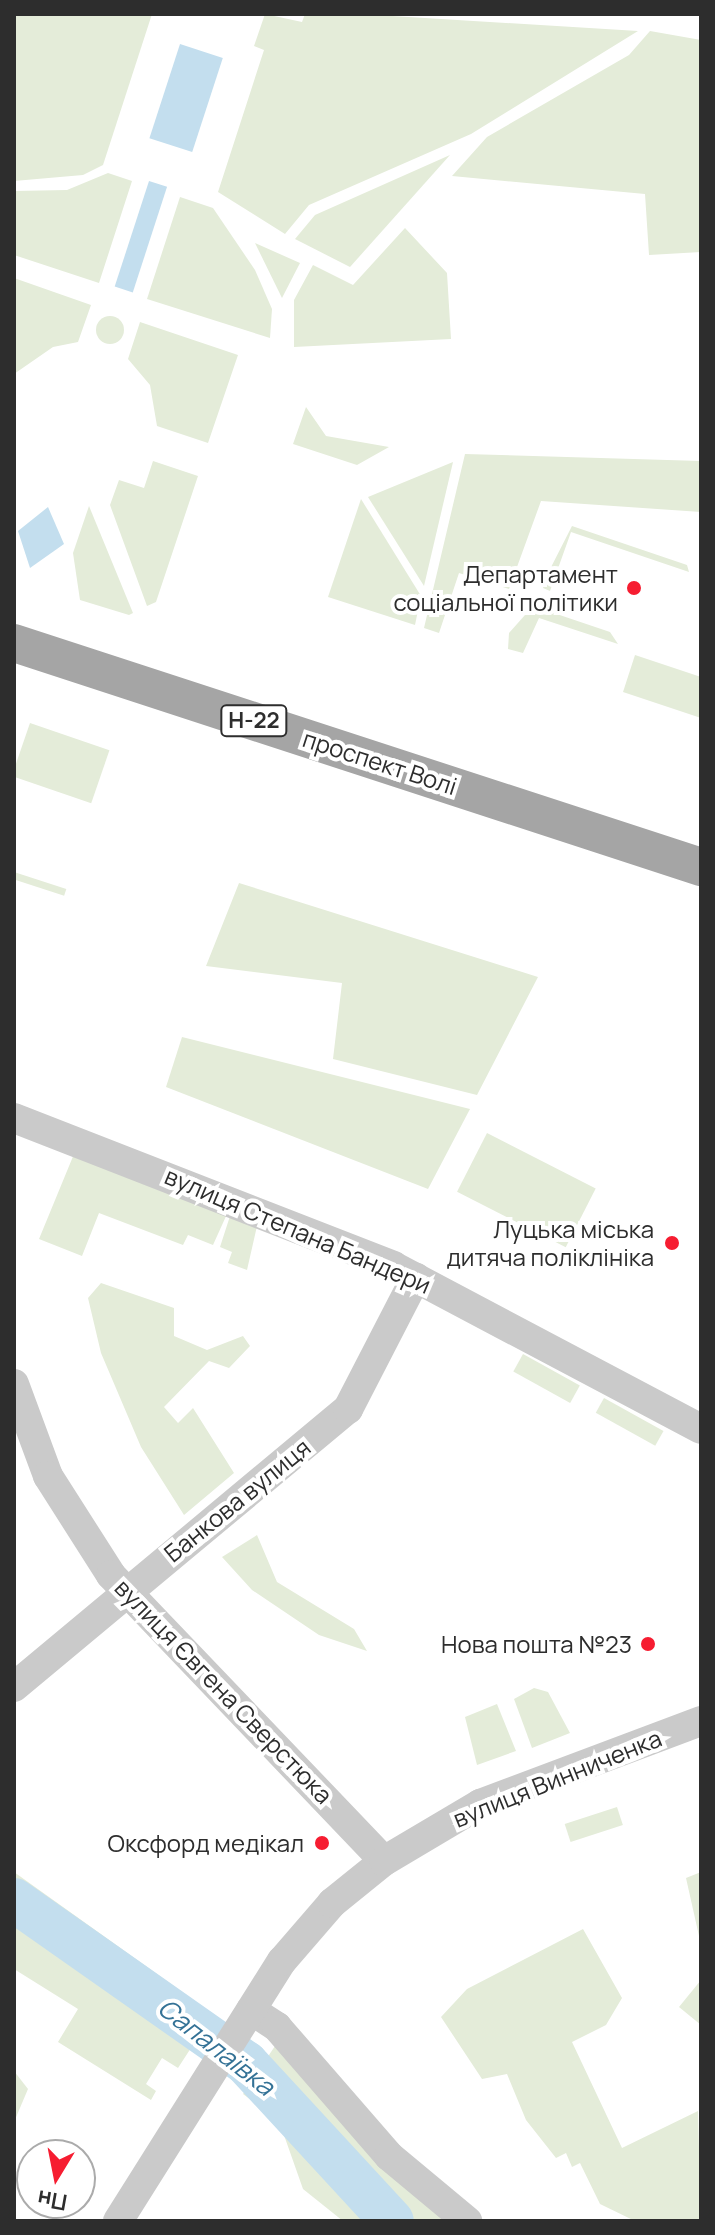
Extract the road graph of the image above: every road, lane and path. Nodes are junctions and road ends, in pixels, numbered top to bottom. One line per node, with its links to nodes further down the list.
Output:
1 (14, 643): 2 (main road, проспект Волі / Н-22)
2 (701, 867)
3 (21, 1121): 4 (street, вулиця Степана Бандери)
4 (416, 1277): 6 (street, вулиця Степана Бандери); 7 (street, Банкова вулиця)
5 (14, 1384): 7 (street, вулиця Євгена Сверстюка)
6 (701, 1429)
7 (126, 1591): 8 (street, Банкова вулиця); 10 (street, вулиця Євгена Сверстюка)
8 (14, 1687)
9 (701, 1721): 10 (street, вулиця Винниченка)
10 (384, 1861): 11 (street, вулиця Винниченка)
11 (245, 2020): 12 (street, вулиця Винниченка); 13 (street)
12 (118, 2221)
13 (467, 2221)

